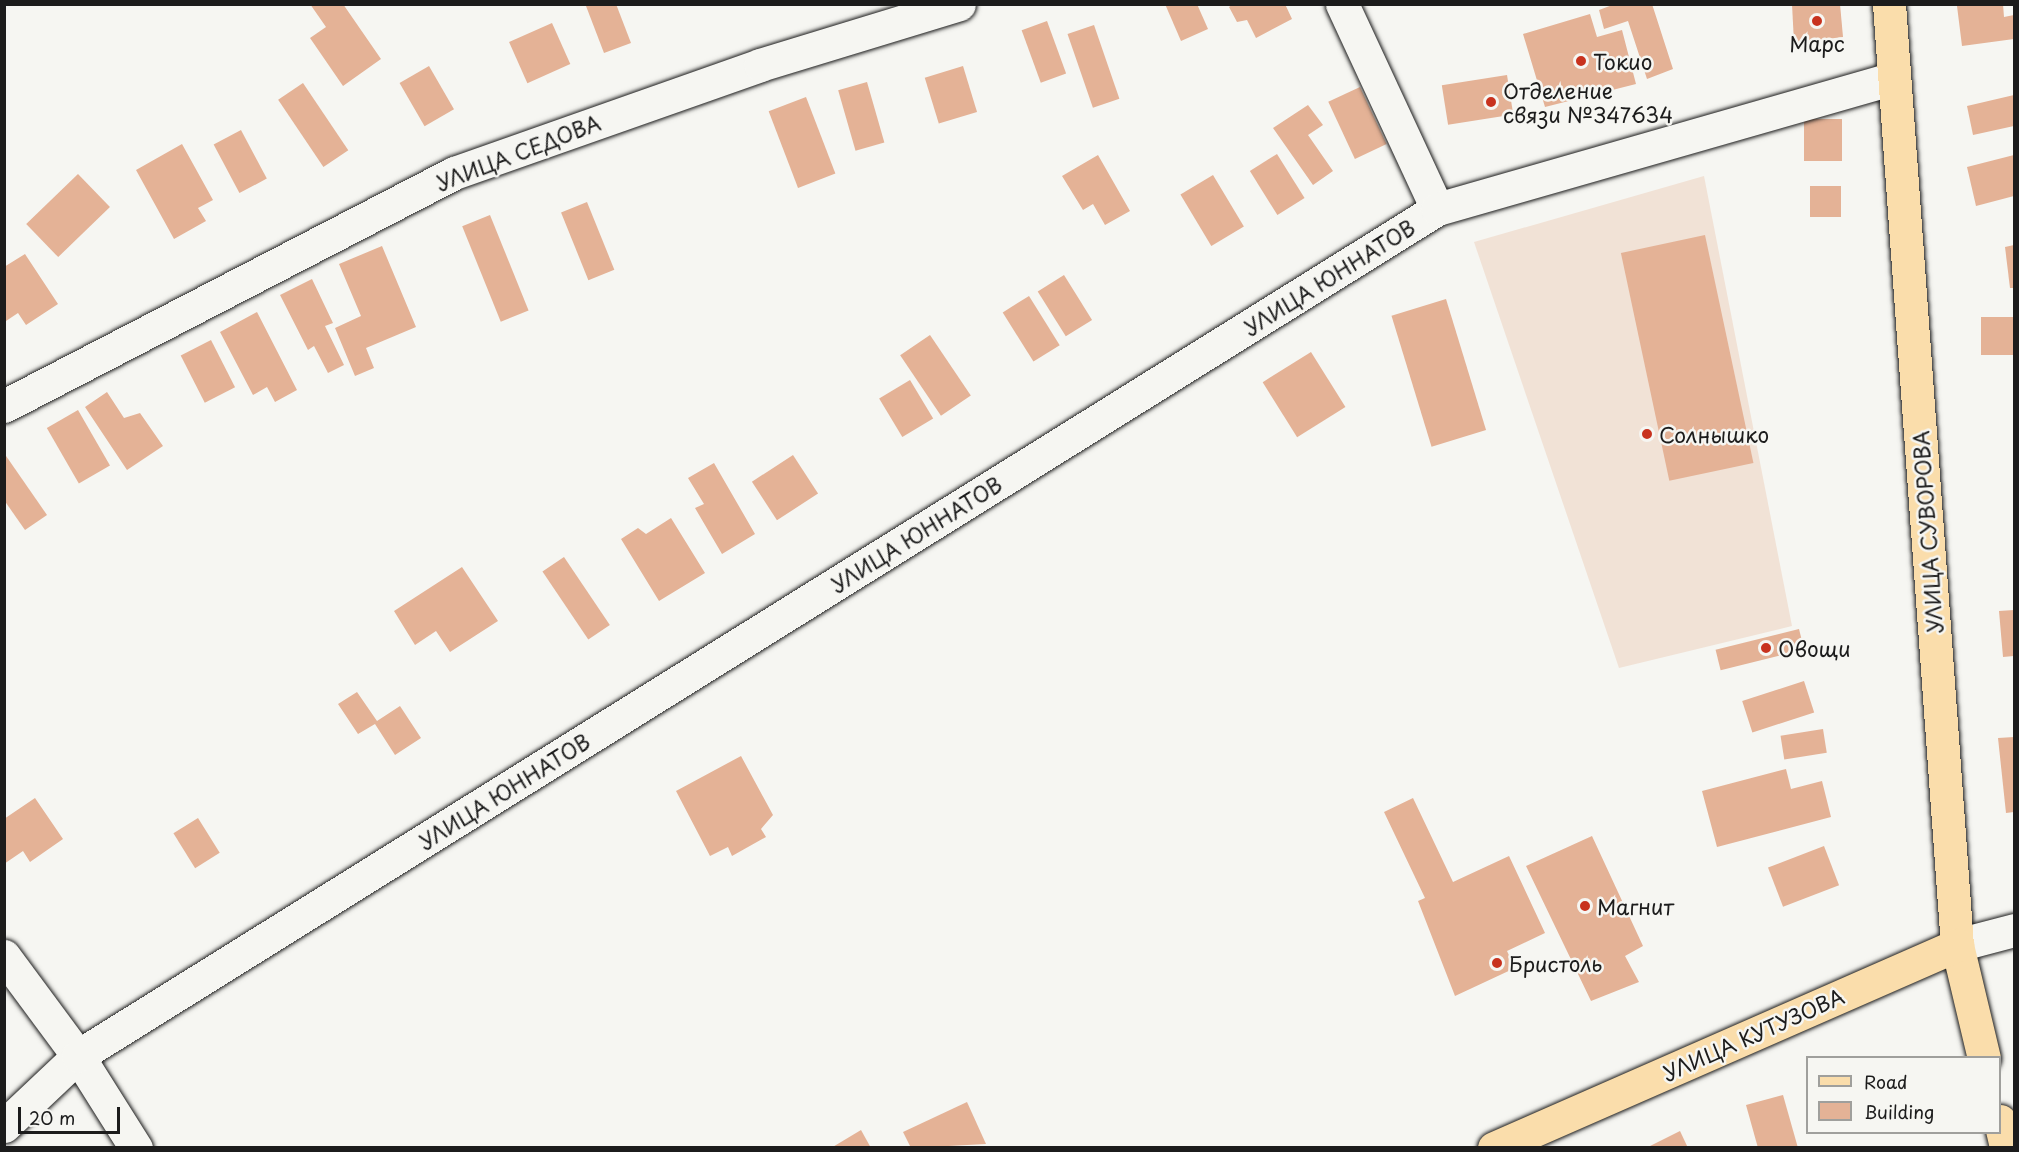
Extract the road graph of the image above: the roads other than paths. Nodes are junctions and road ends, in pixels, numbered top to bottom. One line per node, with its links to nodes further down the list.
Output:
1 (959, 4): 6 (street, УЛИЦА СЕДОВА)
2 (1342, 4): 5 (street)
3 (1889, 4): 4 (main road, УЛИЦА СУВОРОВА)
4 (1894, 78): 5 (street, УЛИЦА ЮННАТОВ); 8 (main road, УЛИЦА СУВОРОВА)
5 (1437, 209): 10 (street, УЛИЦА ЮННАТОВ)
6 (4, 406)
7 (2014, 930): 8 (street, УЛИЦА КУТУЗОВА)
8 (1957, 945): 11 (main road, УЛИЦА СУВОРОВА); 14 (main road, УЛИЦА КУТУЗОВА)
9 (4, 956): 10 (street)
10 (78, 1056): 12 (street, УЛИЦА ЮННАТОВ); 15 (street)
11 (1984, 1056)
12 (4, 1126)
13 (2001, 1126): 17 (main road)
14 (1533, 1139): 16 (main road, УЛИЦА КУТУЗОВА)
15 (136, 1148)
16 (1494, 1148)
17 (2006, 1148)

